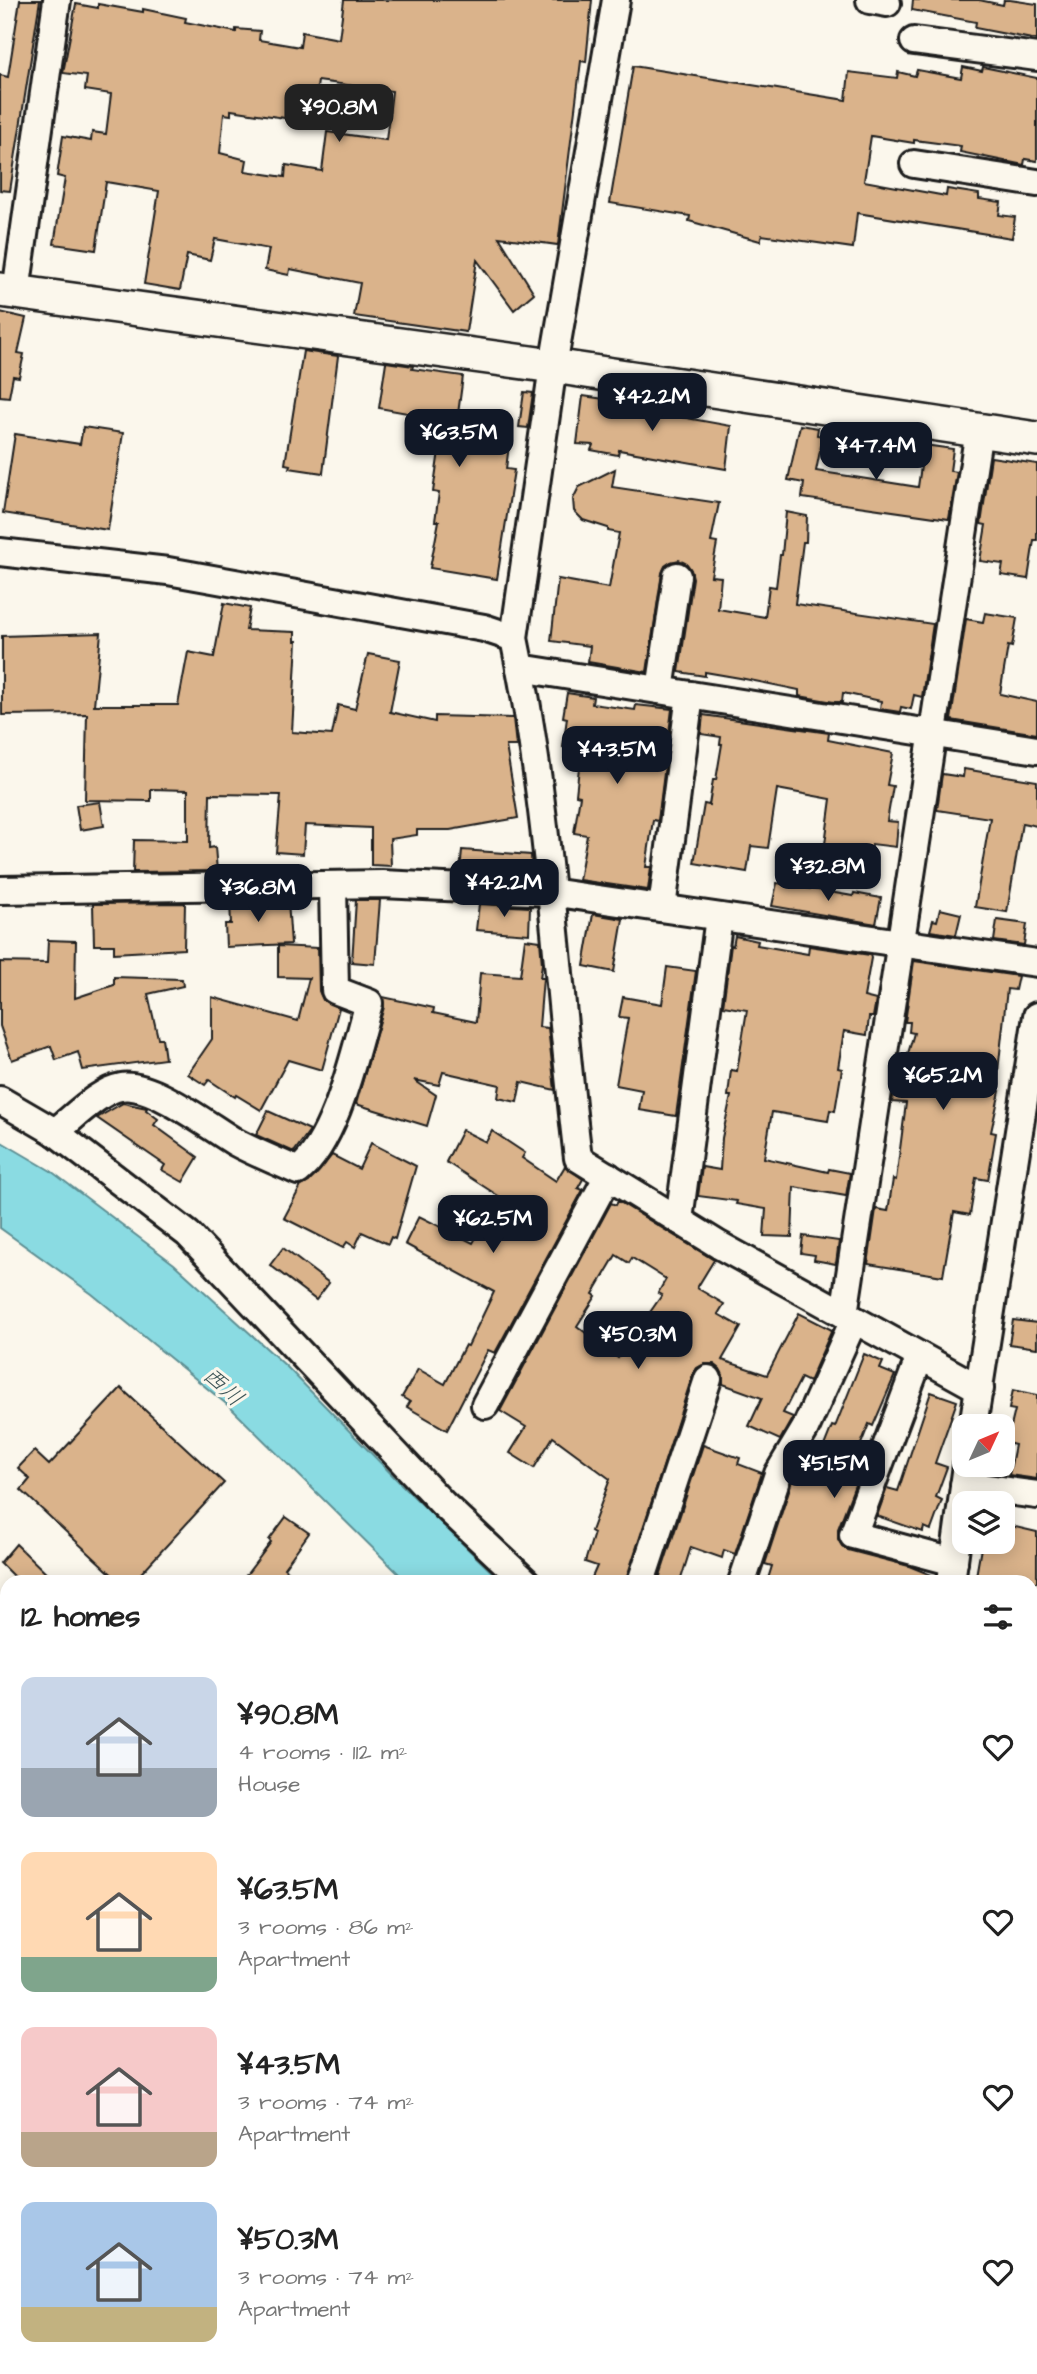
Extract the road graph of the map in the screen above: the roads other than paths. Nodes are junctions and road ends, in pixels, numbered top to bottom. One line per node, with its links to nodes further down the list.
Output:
1 (57, 0): 7 (street)
2 (616, 0): 8 (street)
3 (914, 41): 4 (street)
4 (1037, 57)
5 (914, 164): 6 (street)
6 (1037, 183)
7 (8, 291): 8 (street)
8 (553, 366): 9 (street); 13 (street)
9 (979, 430): 10 (street); 17 (street)
10 (1037, 439)
11 (0, 552): 13 (street)
12 (677, 576): 15 (street)
13 (514, 638): 14 (street)
14 (520, 668): 15 (street); 21 (street)
15 (660, 690): 16 (street)
16 (690, 695): 17 (street); 22 (street)
17 (933, 733): 18 (street); 24 (street)
18 (1037, 750)
19 (333, 885): 20 (street); 21 (street); 28 (street)
20 (0, 890)
21 (550, 892): 22 (street); 30 (street)
22 (662, 908): 23 (street)
23 (719, 917): 24 (street); 31 (street)
24 (901, 943): 25 (street); 32 (street)
25 (1037, 963)
26 (1037, 1016): 29 (street)
27 (0, 1100): 28 (street)
28 (55, 1132): 42 (street)
29 (1026, 1171): 35 (street)
30 (608, 1176): 31 (street); 36 (street)
31 (679, 1220): 32 (street)
32 (849, 1317): 33 (street); 44 (street)
33 (920, 1356): 35 (street); 41 (street)
34 (708, 1379): 43 (street)
35 (980, 1389): 37 (street)
36 (485, 1405)
37 (975, 1414)
38 (965, 1477): 41 (street)
39 (972, 1477): 40 (street)
40 (1037, 1495)
41 (952, 1572)
42 (519, 1575)
43 (643, 1575)
44 (744, 1575)

